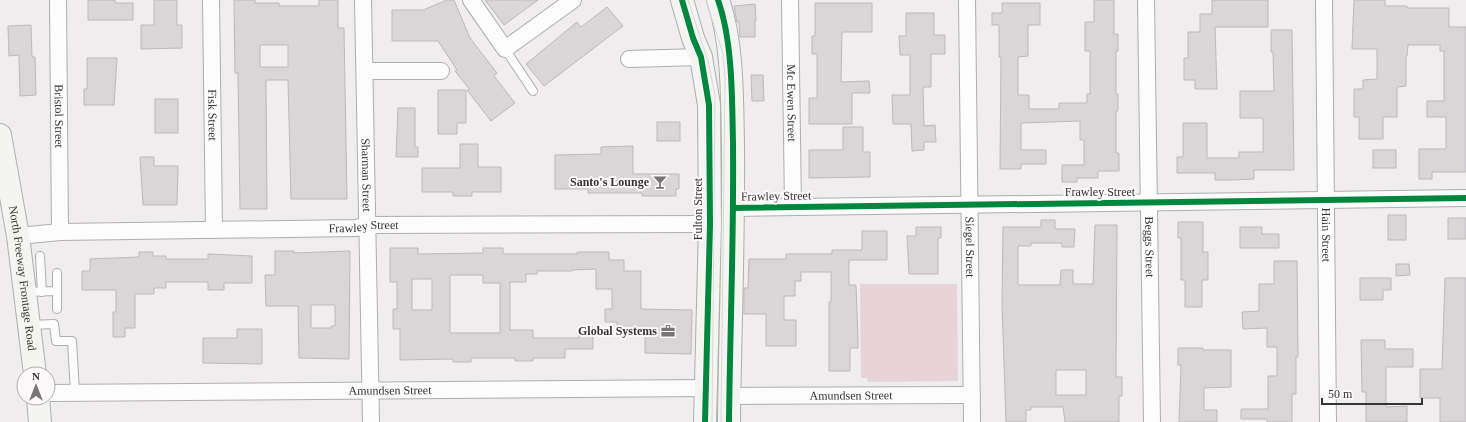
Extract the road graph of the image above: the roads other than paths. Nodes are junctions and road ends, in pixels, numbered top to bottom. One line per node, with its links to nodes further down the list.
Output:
1 (58, 0): 28 (street, Bristol Street)
2 (211, 0): 27 (street, Fisk Street)
3 (363, 0): 15 (street, Sharman Street)
4 (471, 0): 12 (street)
5 (572, 0): 12 (street)
6 (682, 0): 13 (main road, Fulton Street)
7 (718, 0): 24 (main road)
8 (790, 0): 23 (street, Mc Ewen Street)
9 (967, 0): 22 (street, Siegel Street)
10 (1146, 0): 21 (street, Beggs Street)
11 (1324, 0): 20 (street, Hain Street)
12 (505, 49): 17 (lane)
13 (701, 57): 14 (street); 25 (main road, Fulton Street)
14 (629, 60)
15 (365, 71): 16 (street); 26 (street, Sharman Street)
16 (441, 71)
17 (533, 91)
18 (0, 135): 29 (main road, North Freeway Frontage Road)
19 (1466, 198): 20 (street, Frawley Street)
20 (1326, 200): 21 (street, Frawley Street); 50 (street, Hain Street)
21 (1150, 203): 22 (street, Frawley Street); 49 (street, Beggs Street)
22 (970, 204): 23 (street, Frawley Street); 41 (street, Siegel Street)
23 (793, 206): 24 (street, Frawley Street)
24 (733, 208): 42 (main road)
25 (710, 224): 26 (street, Frawley Street); 37 (main road, Fulton Street)
26 (368, 225): 27 (street, Frawley Street); 38 (street, Sharman Street)
27 (214, 230): 28 (street, Frawley Street)
28 (60, 232): 29 (street, Frawley Street)
29 (18, 236): 33 (main road, North Freeway Frontage Road)
30 (40, 256): 33 (lane)
31 (57, 273): 32 (lane)
32 (57, 291): 33 (lane); 34 (lane)
33 (33, 292): 35 (main road, North Freeway Frontage Road)
34 (57, 309)
35 (29, 325): 36 (main road, North Freeway Frontage Road); 39 (lane)
36 (34, 366)
37 (706, 388): 38 (street, Amundsen Street); 46 (main road, Fulton Street)
38 (370, 390): 39 (street, Amundsen Street); 45 (street, Sharman Street)
39 (75, 392): 40 (street, Amundsen Street)
40 (56, 393)
41 (972, 395): 42 (street, Amundsen Street); 48 (street, Siegel Street)
42 (729, 396): 47 (main road)
43 (39, 406): 44 (main road)
44 (40, 422)
45 (371, 422)
46 (705, 422)
47 (729, 422)
48 (972, 422)
49 (1152, 422)
50 (1328, 422)

